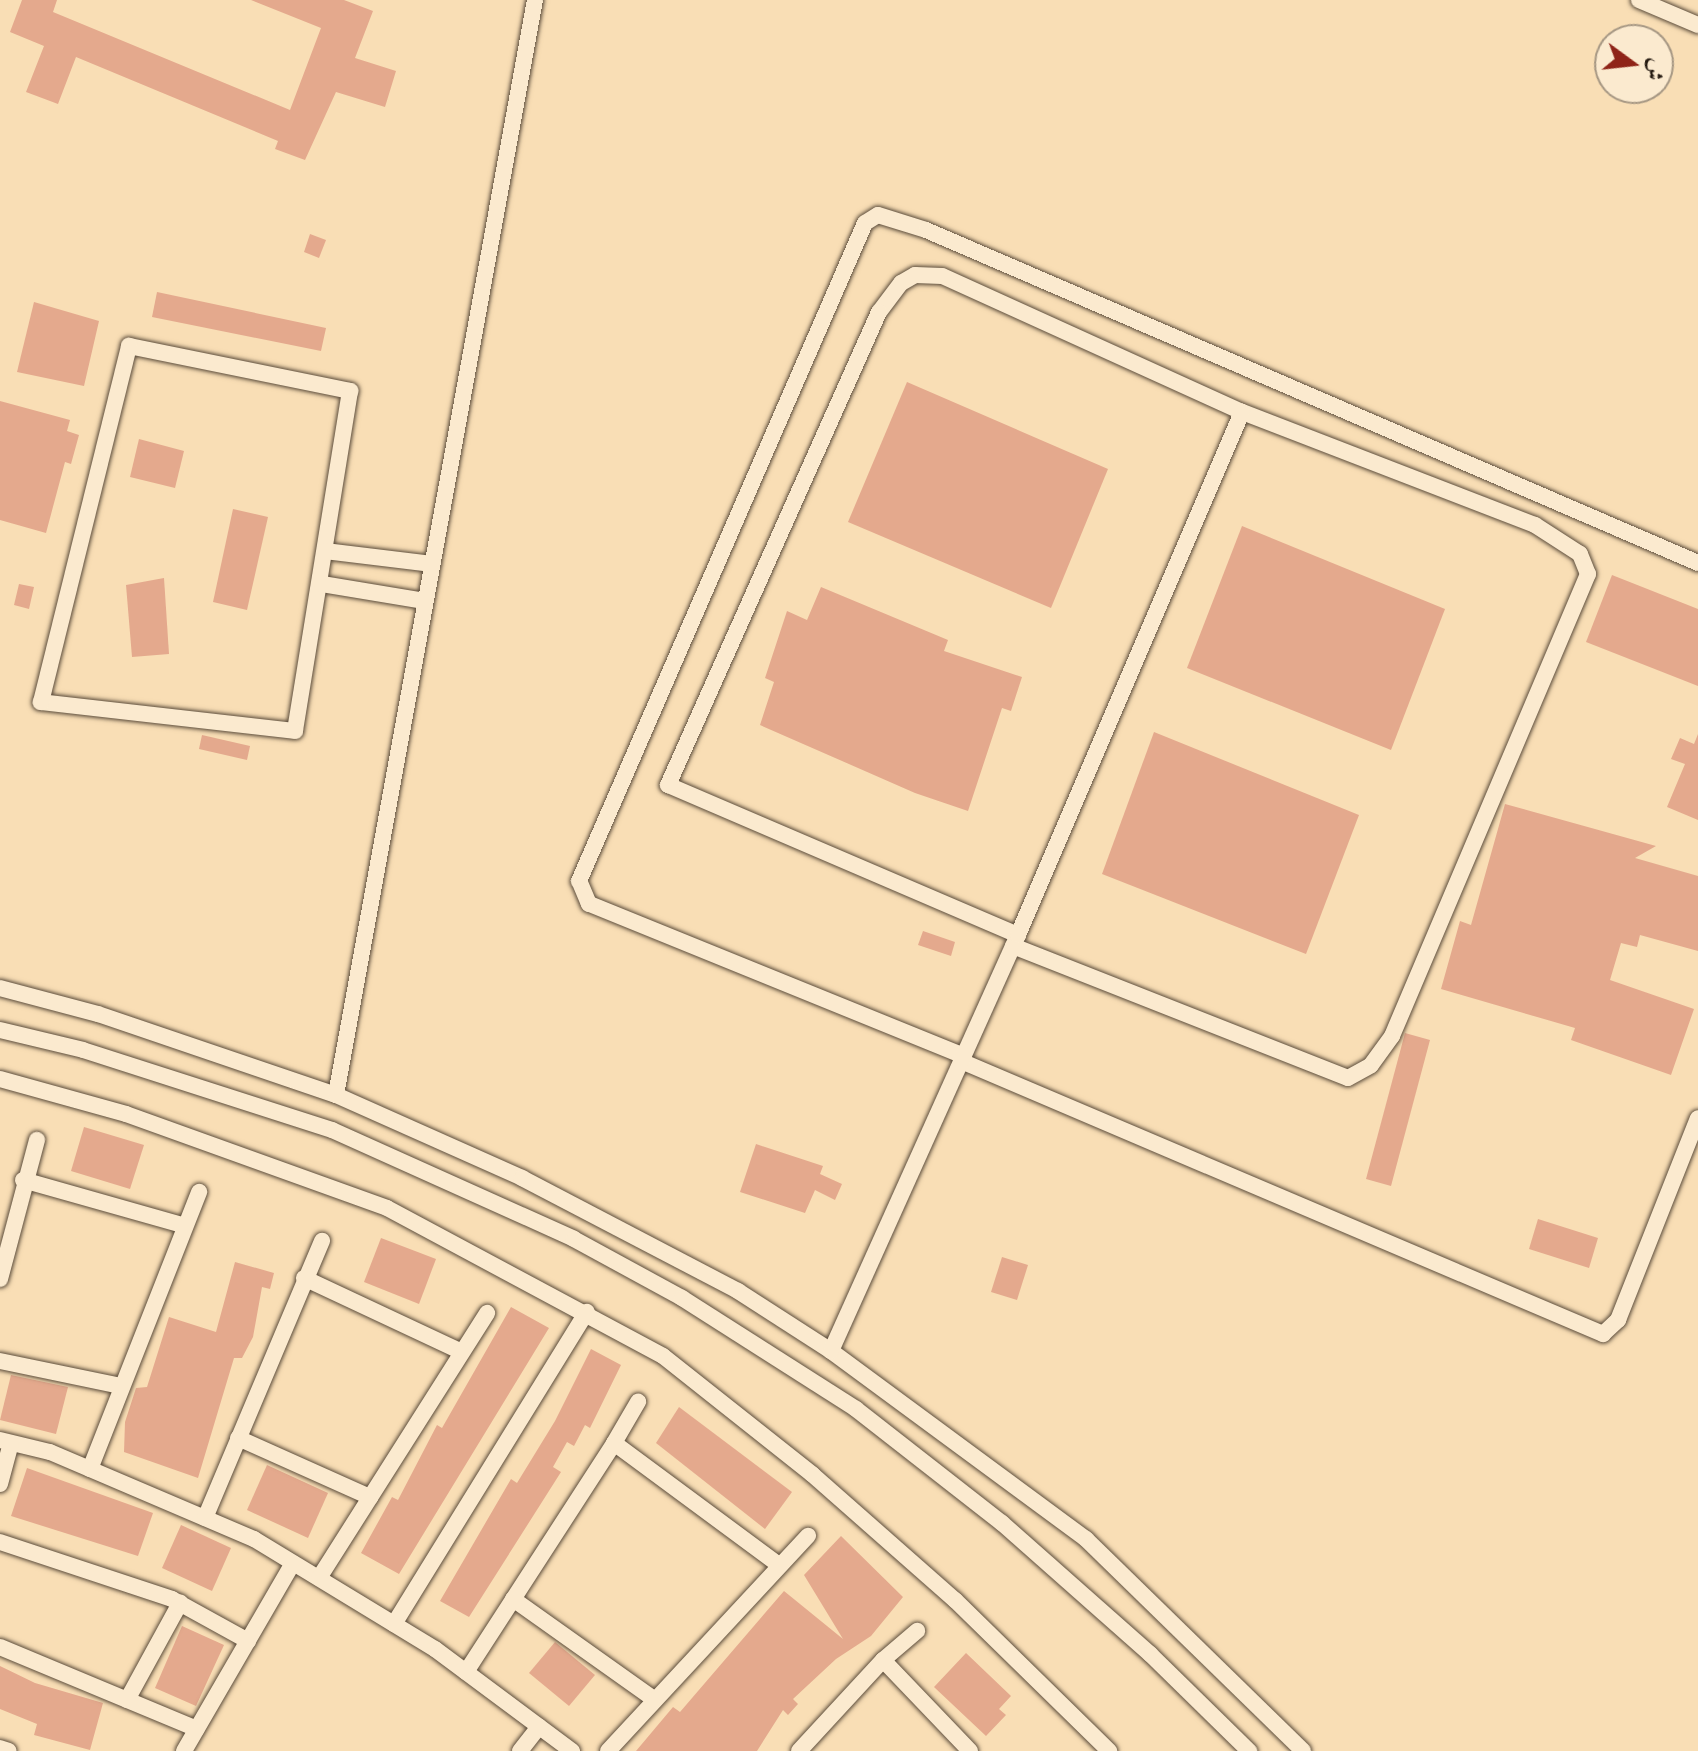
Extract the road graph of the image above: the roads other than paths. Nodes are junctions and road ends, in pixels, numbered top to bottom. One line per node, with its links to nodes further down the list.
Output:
1 (535, 0): 7 (street)
2 (1639, 0): 3 (street)
3 (1698, 25)
4 (1242, 412): 10 (street); 10 (street); 10 (street)
5 (325, 551): 7 (street); 8 (street); 8 (street)
6 (1698, 563): 13 (street)
7 (432, 564): 9 (street)
8 (322, 584): 9 (street)
9 (425, 601): 15 (street)
10 (1015, 940): 13 (street)
11 (0, 988): 15 (street)
12 (0, 1030): 64 (street)
13 (962, 1059): 16 (street); 27 (street)
14 (0, 1079): 24 (street)
15 (336, 1095): 27 (street)
16 (1698, 1118)
17 (37, 1140): 18 (street)
18 (23, 1180): 20 (street); 23 (street)
19 (199, 1192): 20 (street)
20 (182, 1225): 29 (street)
21 (322, 1241): 22 (street)
22 (304, 1278): 26 (street); 31 (street)
23 (0, 1279)
24 (587, 1312): 45 (street); 63 (street)
25 (487, 1313): 26 (street)
26 (460, 1351): 36 (street)
27 (831, 1351): 65 (street)
28 (0, 1361): 29 (street)
29 (121, 1386): 34 (street)
30 (638, 1402): 33 (street)
31 (238, 1438): 36 (street); 37 (street)
32 (6, 1442): 34 (street); 35 (street)
33 (614, 1443): 41 (street); 43 (street)
34 (90, 1469): 37 (street)
35 (0, 1484)
36 (370, 1497): 42 (street)
37 (205, 1518): 40 (street)
38 (808, 1536): 41 (street)
39 (0, 1542): 44 (street)
40 (293, 1563): 42 (street); 47 (street)
41 (779, 1565): 52 (street)
42 (319, 1578): 45 (street)
43 (513, 1599): 50 (street); 52 (street)
44 (180, 1603): 47 (street); 51 (street)
45 (394, 1624): 50 (street)
46 (917, 1631): 49 (street)
47 (248, 1641): 54 (street)
48 (0, 1647): 51 (street)
49 (883, 1660): 61 (street); 62 (street)
50 (466, 1672): 53 (street)
51 (127, 1700): 54 (street)
52 (655, 1700): 60 (street)
53 (539, 1727): 58 (street); 59 (street)
54 (197, 1729): 57 (street)
55 (0, 1748): 56 (street)
56 (9, 1751)
57 (184, 1751)
58 (520, 1751)
59 (572, 1751)
60 (608, 1751)
61 (799, 1751)
62 (970, 1751)
63 (1109, 1751)
64 (1249, 1751)
65 (1303, 1751)

